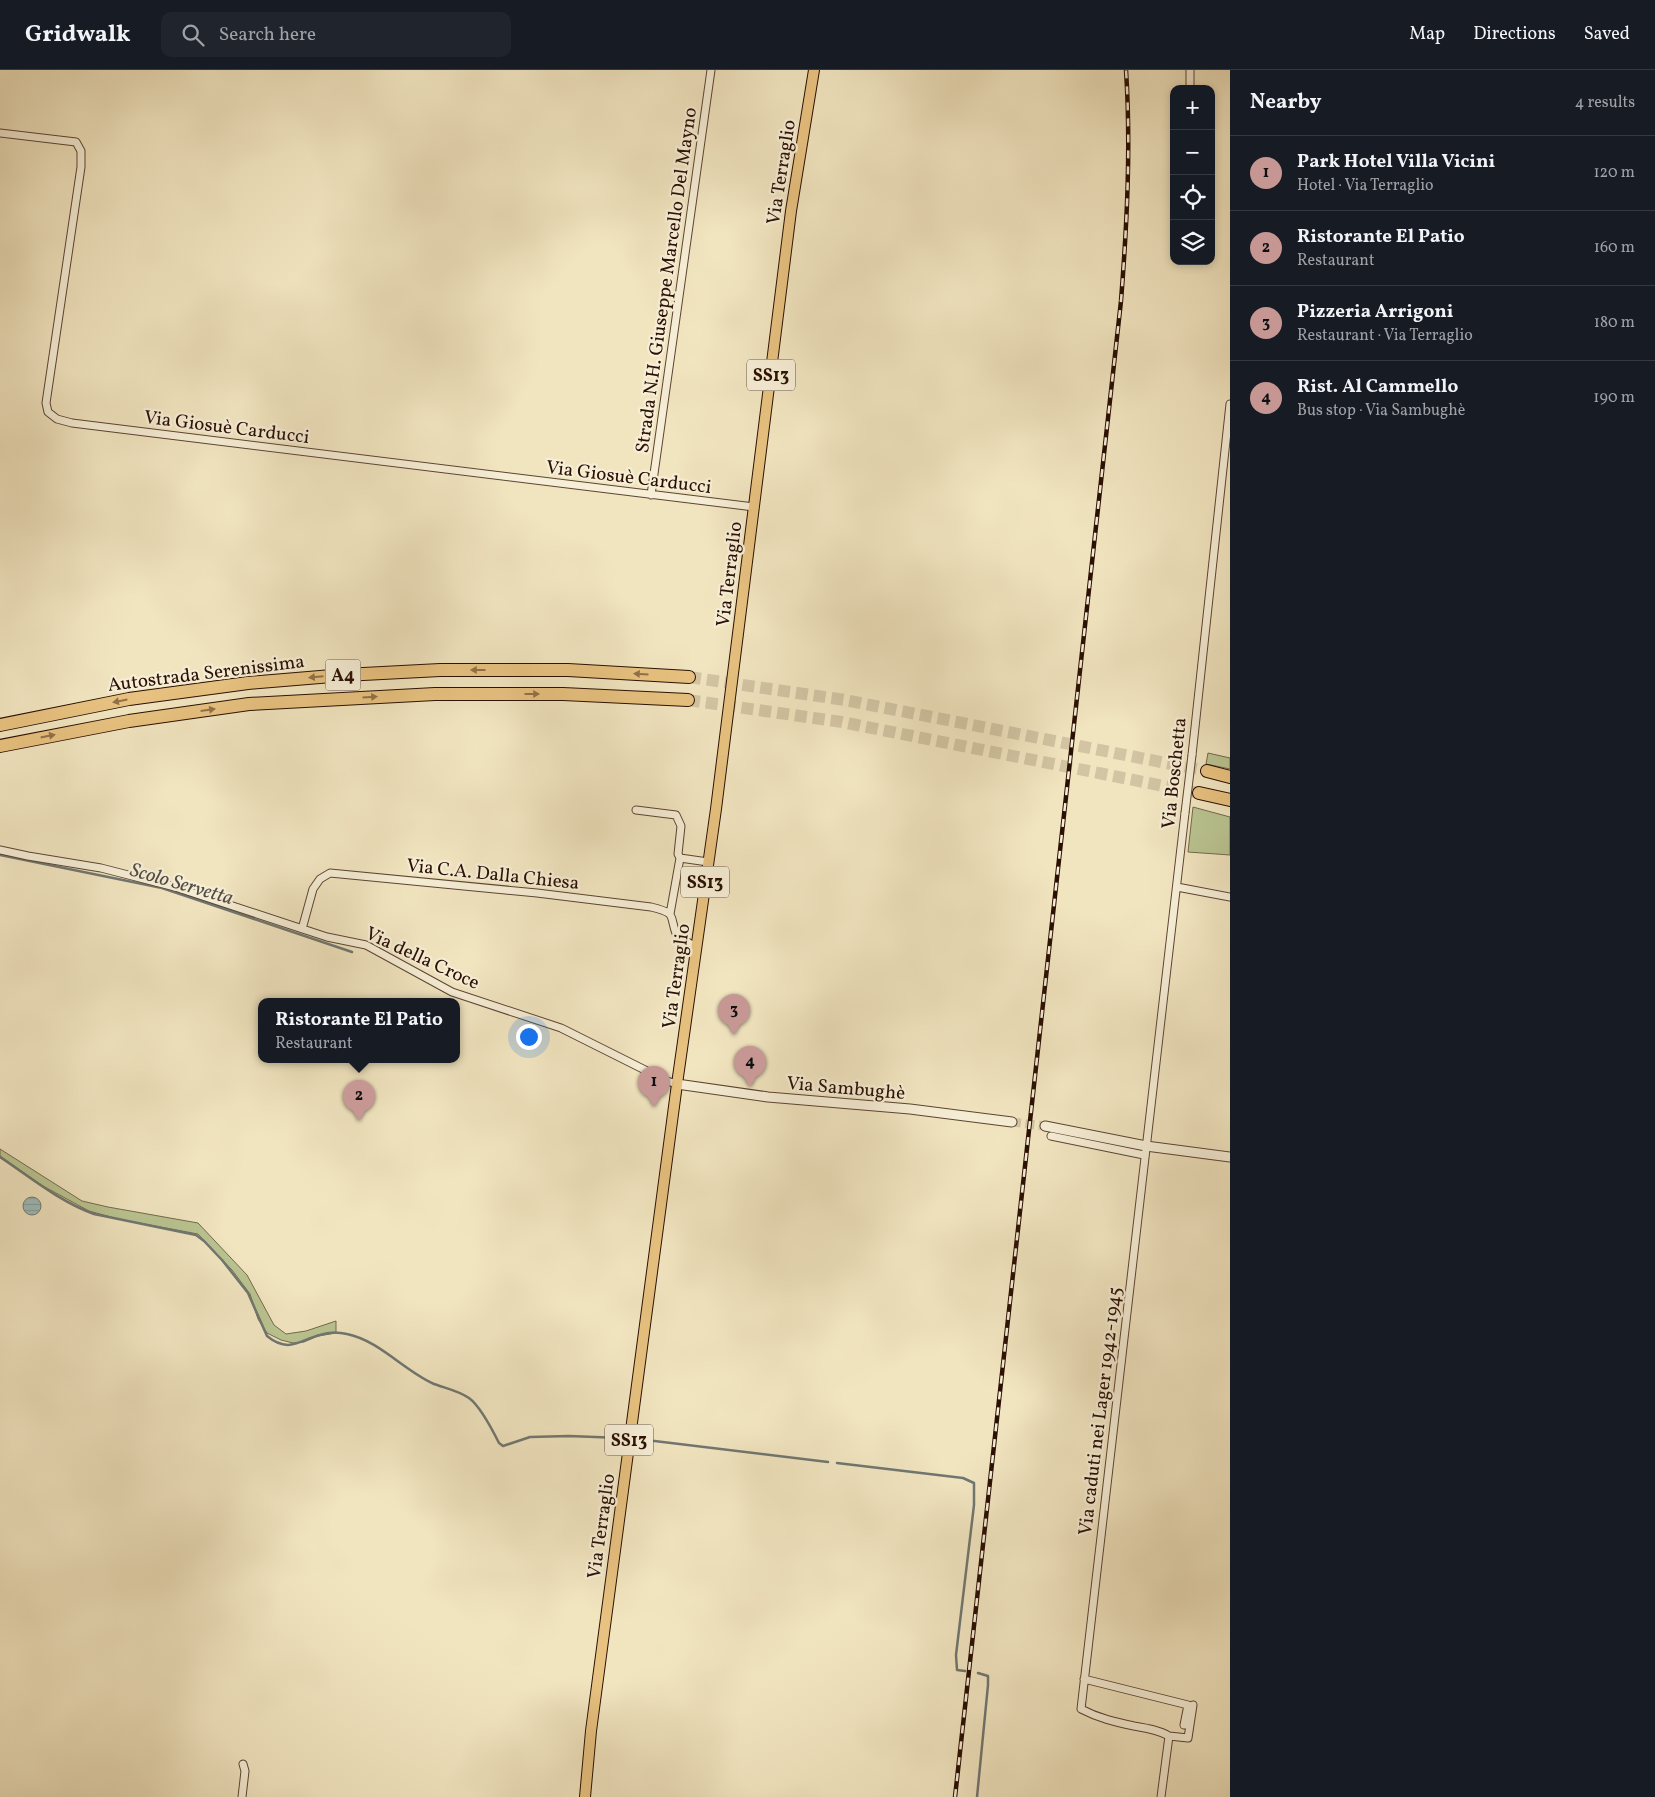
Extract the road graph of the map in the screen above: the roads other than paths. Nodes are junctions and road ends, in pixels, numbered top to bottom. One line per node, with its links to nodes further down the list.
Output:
1 (711, 70): 7 (street, Strada N.H. Giuseppe Marcello Del Mayno)
2 (814, 70): 8 (main road, Via Terraglio / SS13)
3 (1190, 70): 4 (street)
4 (1190, 85)
5 (0, 133): 7 (street, Via Giosuè Carducci)
6 (1230, 404): 21 (street, Via Boschetta, bridge)
7 (651, 495): 8 (street, Via Giosuè Carducci)
8 (754, 507): 20 (main road, Via Terraglio / SS13)
9 (689, 677): 11 (highway, Autostrada Serenissima / A4, one-way to 11)
10 (688, 700): 12 (highway, Autostrada Serenissima / A4, one-way to 10)
11 (0, 725)
12 (0, 746)
13 (1207, 771): 14 (highway)
14 (1230, 777)
15 (1199, 793): 16 (highway)
16 (1230, 800)
17 (636, 810): 19 (street)
18 (0, 850): 24 (street, Via della Croce)
19 (680, 858): 20 (street); 23 (street)
20 (708, 862): 25 (main road, Via Terraglio / SS13)
21 (1177, 887): 22 (street); 30 (street, Via Boschetta)
22 (1230, 897)
23 (670, 914): 24 (street, Via C.A. Dalla Chiesa); 25 (street)
24 (302, 929): 26 (street, Via della Croce)
25 (696, 947): 26 (main road, Via Terraglio / SS13)
26 (677, 1084): 27 (street, Via Sambughè); 38 (main road, Via Terraglio / SS13)
27 (1012, 1122)
28 (1045, 1126): 30 (street)
29 (1051, 1136): 30 (street)
30 (1146, 1151): 31 (street); 32 (street, Via caduti nei Lager 1942-1945)
31 (1230, 1157)
32 (1084, 1679): 34 (street); 35 (street, Via caduti nei Lager 1942-1945)
33 (1193, 1705): 35 (street, Via caduti nei Lager 1942-1945)
34 (1184, 1725)
35 (1169, 1736): 39 (street)
36 (243, 1764): 37 (street)
37 (242, 1797)
38 (585, 1797)
39 (1161, 1797)

